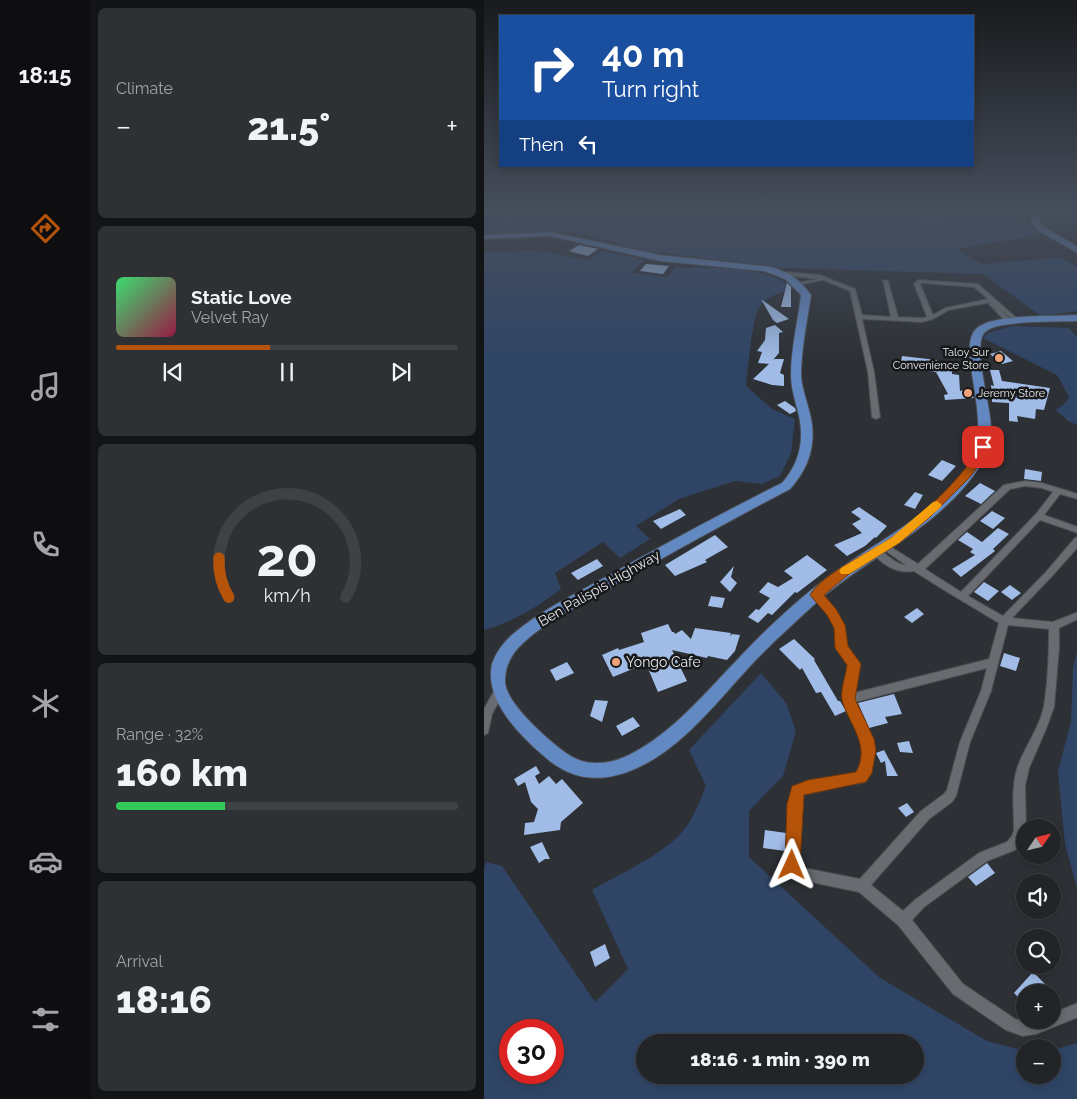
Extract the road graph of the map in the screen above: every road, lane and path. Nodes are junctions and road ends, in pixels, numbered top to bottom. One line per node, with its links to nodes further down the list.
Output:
1 (686, 260): 2 (main road)
2 (785, 274): 3 (street); 5 (main road)
3 (828, 280): 5 (street); 7 (street)
4 (885, 281): 10 (street)
5 (800, 284): 26 (main road, Ben Palispis Highway)
6 (992, 301): 8 (street); 8 (street); 11 (street)
7 (860, 317): 10 (street); 12 (street)
8 (930, 318): 10 (street)
9 (1077, 318): 11 (main road)
10 (895, 319)
11 (1012, 321): 18 (main road)
12 (876, 417)
13 (1058, 491): 14 (street); 15 (street); 19 (street)
14 (1077, 497)
15 (1039, 516): 16 (street); 21 (street)
16 (1077, 530)
17 (1077, 540): 23 (street)
18 (881, 549): 19 (street); 20 (main road)
19 (918, 568): 21 (street)
20 (816, 595): 26 (main road); 27 (street)
21 (962, 596): 23 (street)
22 (1077, 615): 24 (street)
23 (1004, 621): 24 (street); 25 (street)
24 (1054, 626): 30 (street)
25 (994, 662): 27 (street); 29 (street)
26 (498, 694): 28 (street)
27 (848, 699): 29 (street)
28 (484, 730)
29 (862, 886): 30 (street)
30 (903, 920): 31 (street)
31 (1077, 1010)

